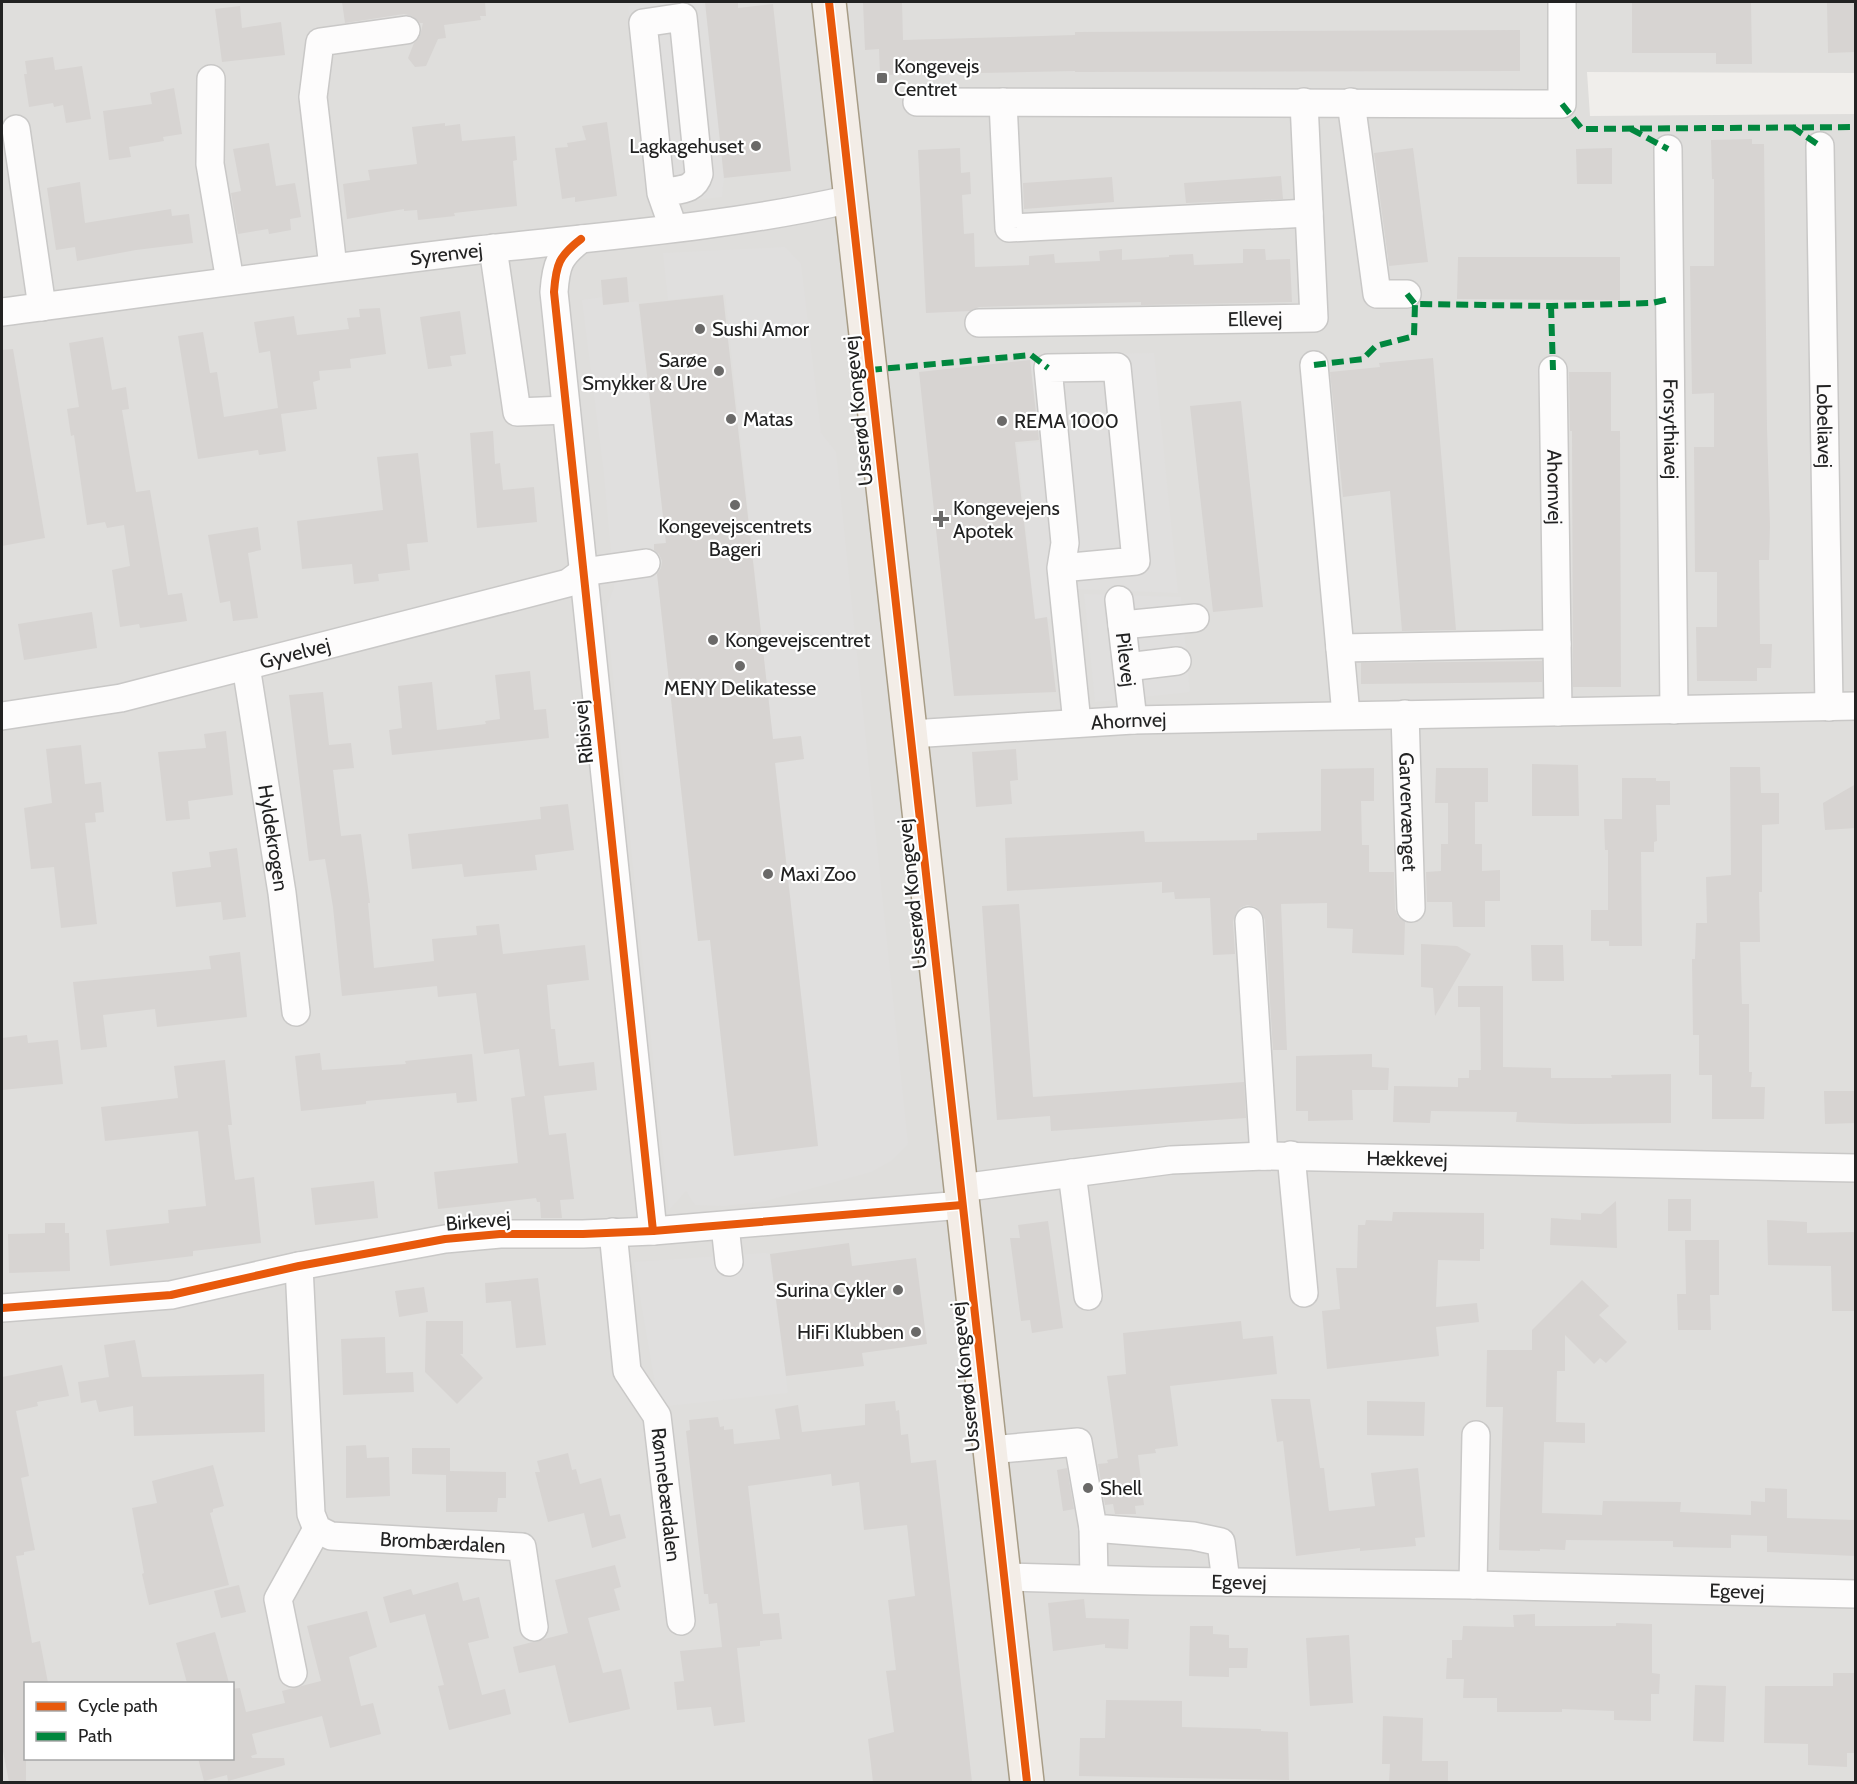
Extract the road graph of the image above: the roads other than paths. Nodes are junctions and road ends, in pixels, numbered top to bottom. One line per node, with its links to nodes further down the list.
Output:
1 (829, 2): 13 (main road, Usserød Kongevej)
2 (1562, 2): 8 (street)
3 (406, 30): 18 (street)
4 (211, 79): 19 (street)
5 (917, 102): 6 (street)
6 (1003, 102): 7 (street); 14 (street)
7 (1304, 102): 8 (street); 14 (street, Ellevej)
8 (1351, 102): 20 (street)
9 (15, 129): 21 (street)
10 (1820, 146): 36 (street, Lobeliavej)
11 (1668, 149): 37 (street, Forsythiavej)
12 (661, 193): 12 (street); 15 (street)
13 (851, 199): 15 (street, Syrenvej); 44 (main road, Usserød Kongevej)
14 (1309, 213): 23 (street, Ellevej)
15 (673, 227): 16 (street, Syrenvej)
16 (581, 238): 17 (street, Syrenvej); 26 (street, Ribisvej)
17 (493, 248): 18 (street, Syrenvej); 26 (street)
18 (333, 267): 19 (street, Syrenvej)
19 (230, 281): 21 (street, Syrenvej)
20 (1407, 294)
21 (42, 307): 22 (street, Syrenvej)
22 (2, 312)
23 (979, 323)
24 (1314, 365): 32 (street)
25 (1554, 370): 31 (street, Ahornvej)
26 (566, 410): 29 (street, Ribisvej)
27 (646, 563): 29 (street, Gyvelvej)
28 (1061, 568): 28 (street); 43 (street)
29 (583, 572): 34 (street, Gyvelvej); 53 (street, Ribisvej)
30 (1195, 618): 35 (street, Pilevej)
31 (1557, 644): 32 (street); 38 (street, Ahornvej)
32 (1340, 648): 41 (street)
33 (1178, 661): 35 (street)
34 (246, 666): 40 (street, Gyvelvej); 47 (street, Hyldekrogen)
35 (1126, 667): 42 (street, Pilevej)
36 (1842, 707): 37 (street, Ahornvej)
37 (1674, 710): 38 (street, Ahornvej)
38 (1558, 712): 39 (street, Ahornvej)
39 (1405, 714): 41 (street, Ahornvej); 45 (street, Garvervænget)
40 (2, 716)
41 (1346, 716): 42 (street, Ahornvej)
42 (1133, 720): 43 (street, Ahornvej)
43 (1077, 723): 44 (street, Ahornvej)
44 (911, 734): 51 (main road, Usserød Kongevej)
45 (1411, 908)
46 (1249, 921): 48 (street)
47 (296, 1012)
48 (1278, 1156): 49 (street, Hækkevej); 50 (street, Hækkevej); 57 (street)
49 (1856, 1168)
50 (1072, 1173): 51 (street, Hækkevej); 58 (street)
51 (962, 1197): 52 (street, Birkevej); 61 (main road, Usserød Kongevej)
52 (725, 1226): 53 (street, Birkevej); 55 (street)
53 (653, 1231): 54 (street, Birkevej)
54 (613, 1232): 56 (street, Birkevej); 69 (street, Rønnebærdalen)
55 (729, 1262)
56 (299, 1266): 59 (street, Birkevej); 63 (street)
57 (1304, 1293)
58 (1088, 1296)
59 (2, 1308)
60 (1476, 1435): 67 (street)
61 (990, 1450): 62 (street); 64 (main road, Usserød Kongevej)
62 (1093, 1528): 65 (street); 66 (street)
63 (317, 1529): 70 (street, Brombærdalen); 71 (street)
64 (1005, 1577): 65 (street, Egevej); 72 (main road, Usserød Kongevej)
65 (1094, 1579): 66 (street, Egevej)
66 (1226, 1582): 67 (street, Egevej)
67 (1473, 1585): 68 (street, Egevej)
68 (1856, 1594)
69 (681, 1621)
70 (534, 1627)
71 (293, 1673)
72 (1027, 1782)

